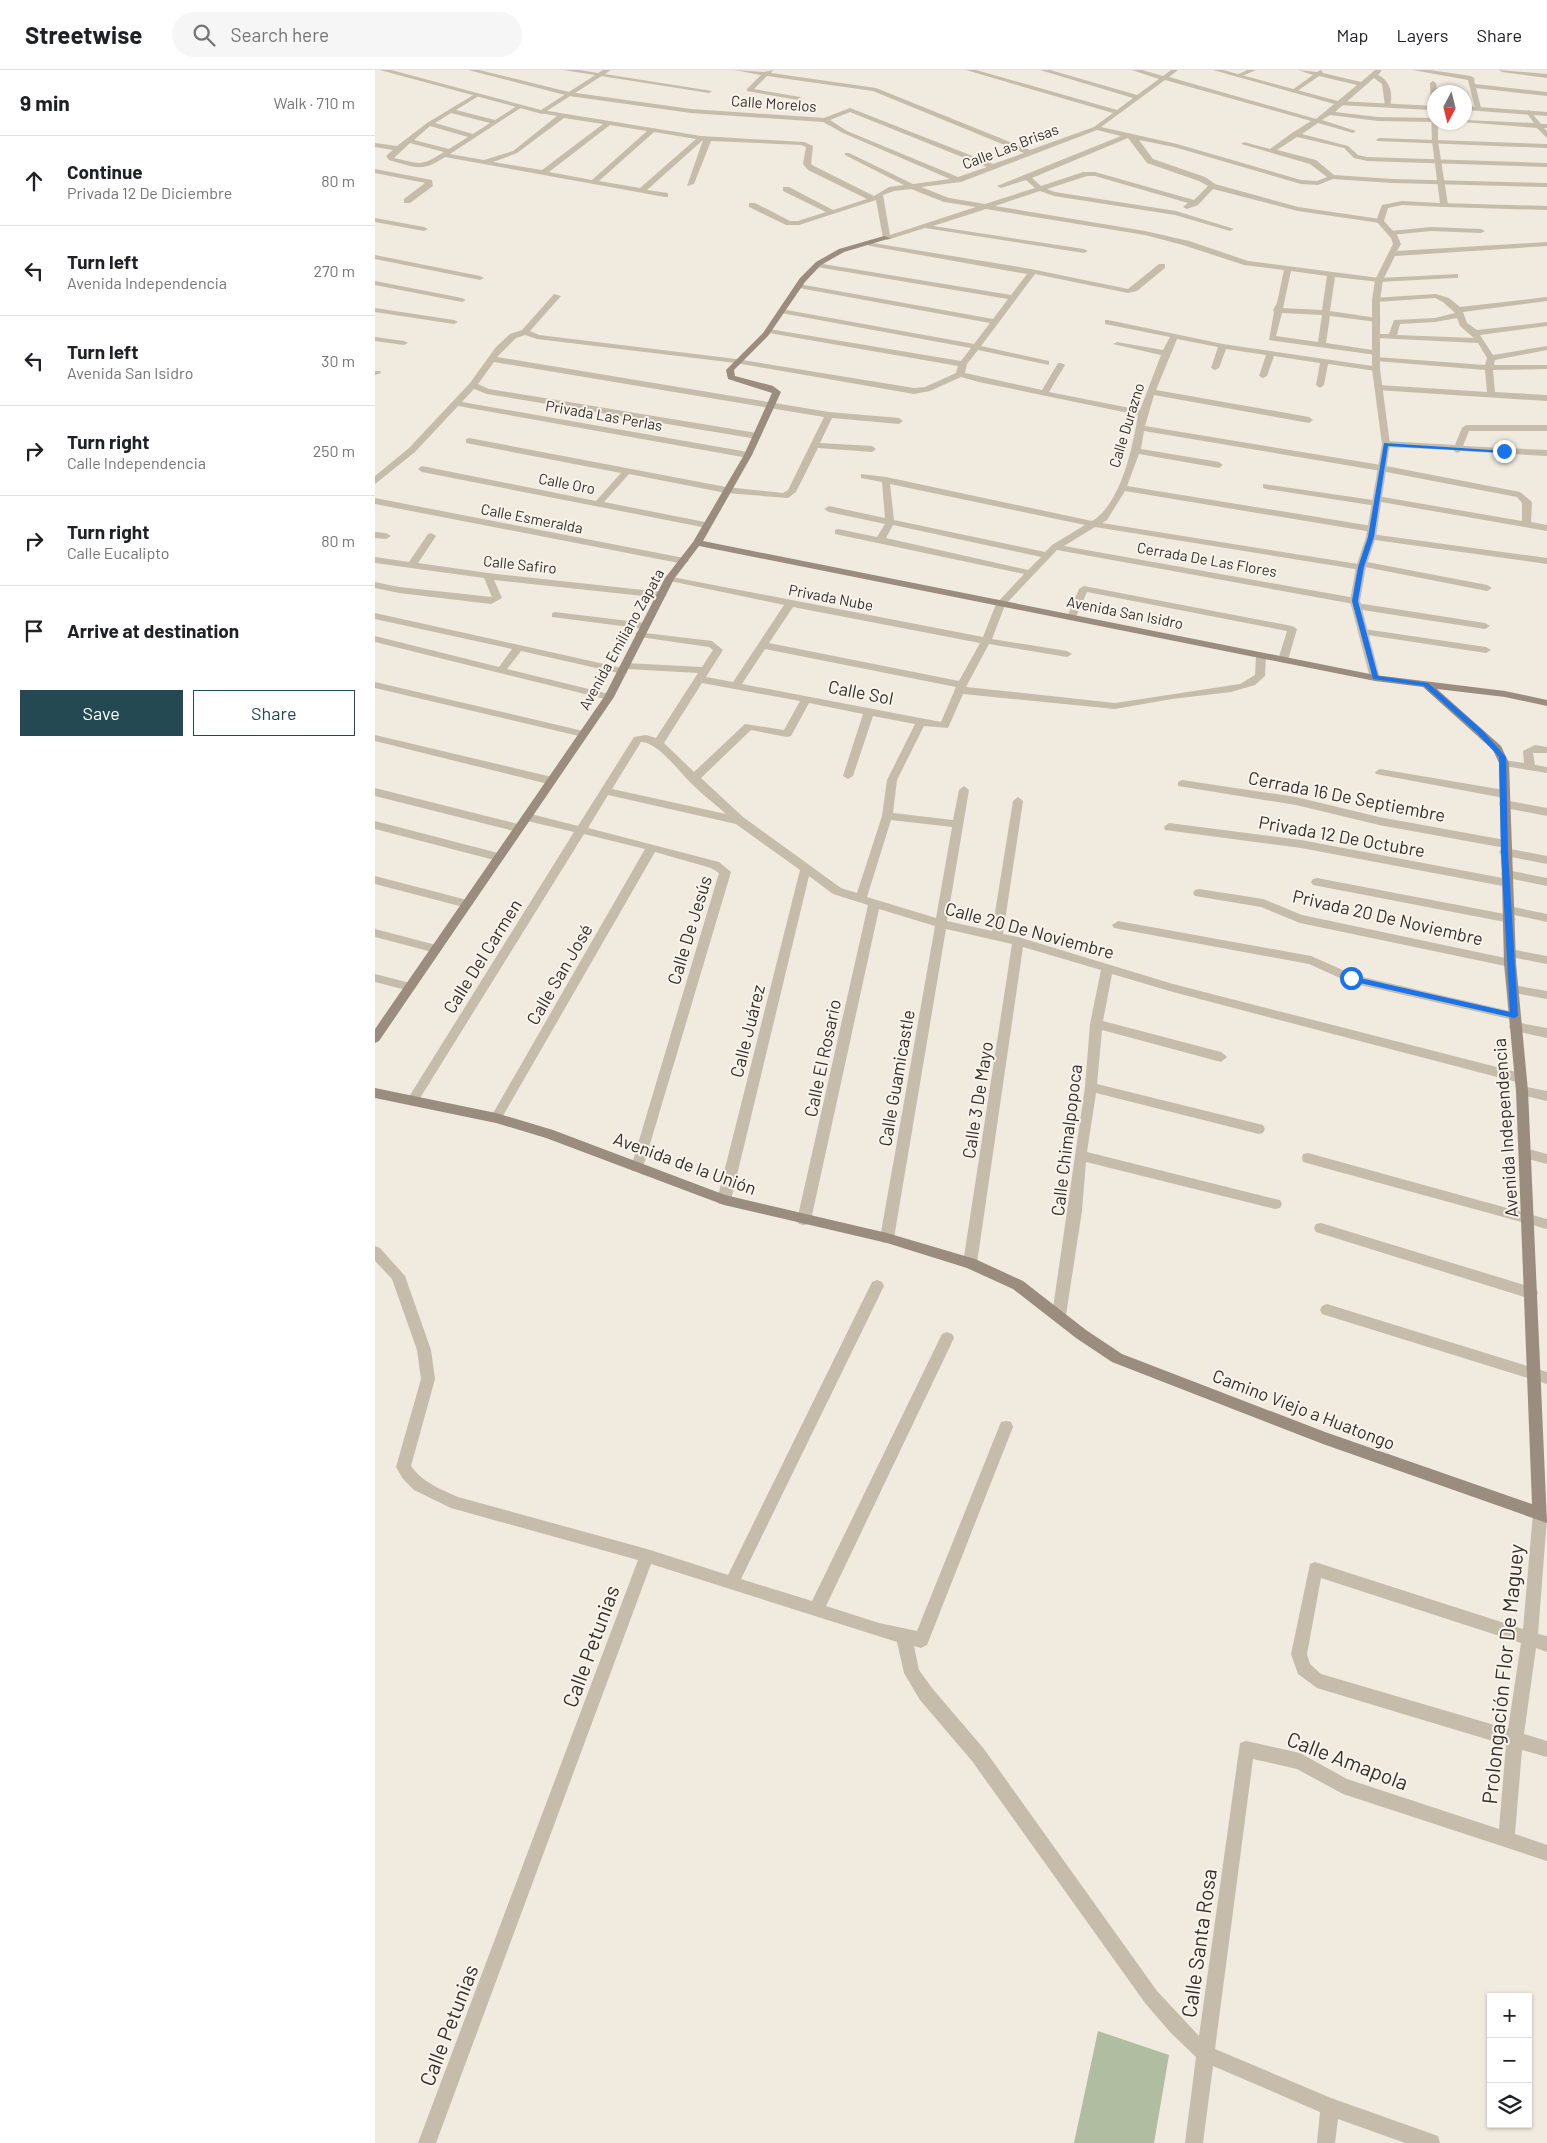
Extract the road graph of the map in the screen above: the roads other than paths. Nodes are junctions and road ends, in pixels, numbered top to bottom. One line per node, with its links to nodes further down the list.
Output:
1 (383, 70): 29 (street)
2 (471, 70): 27 (street, Calle Morelos)
3 (566, 70): 19 (street)
4 (608, 70): 19 (street)
5 (737, 70): 16 (street)
6 (969, 70): 40 (street)
7 (1043, 70): 30 (street)
8 (1135, 70): 22 (street)
9 (1175, 70): 22 (street, Calle Las Brisas)
10 (1216, 70): 20 (street)
11 (1253, 70): 20 (street)
12 (1301, 70): 17 (street)
13 (1416, 70): 23 (street)
14 (1475, 70): 23 (street)
15 (1502, 70): 21 (street)
16 (768, 72): 31 (street); 75 (street)
17 (1321, 72): 24 (street); 26 (street)
18 (1376, 72): 24 (street); 33 (street)
19 (599, 76): 25 (street); 27 (street)
20 (1238, 76): 26 (street)
21 (1547, 76)
22 (1164, 78): 30 (street, Calle Las Brisas); 46 (street)
23 (1471, 81): 28 (street); 37 (street)
24 (1361, 84): 32 (street)
25 (709, 91)
26 (1294, 91): 32 (street)
27 (569, 94): 39 (street); 45 (street, Calle Morelos)
28 (1547, 94)
29 (475, 96): 34 (street); 38 (street)
30 (1138, 97): 40 (street, Calle Las Brisas)
31 (798, 98)
32 (1338, 103): 33 (street); 42 (street)
33 (1388, 106): 35 (street)
34 (519, 107): 39 (street); 48 (street)
35 (1427, 108)
36 (1472, 108): 37 (street)
37 (1478, 108): 41 (street)
38 (450, 111): 48 (street); 51 (street)
39 (542, 112): 44 (street)
40 (1117, 112): 53 (street, Calle Las Brisas)
41 (1529, 112): 43 (street); 52 (street)
42 (1329, 113): 46 (street); 47 (street)
43 (1547, 114)
44 (563, 115): 50 (street); 77 (street)
45 (825, 120): 80 (street, Calle Morelos); 85 (street)
46 (1318, 120): 56 (street); 57 (street)
47 (1427, 120)
48 (496, 122): 58 (street)
49 (1472, 122): 52 (street)
50 (609, 123): 54 (street); 82 (street)
51 (429, 124): 58 (street); 64 (street)
52 (1544, 126): 59 (street)
53 (1096, 128): 60 (street); 75 (street, Calle Las Brisas)
54 (653, 130): 61 (street); 86 (street)
55 (1434, 130): 63 (street)
56 (1353, 131)
57 (1294, 134): 73 (street); 78 (street)
58 (474, 136): 74 (street)
59 (1547, 136)
60 (1130, 137): 65 (street); 72 (street); 84 (street)
61 (705, 138): 88 (street); 95 (street); 97 (street)
62 (1379, 140): 63 (street)
63 (1435, 141): 69 (street); 78 (street)
64 (409, 142): 71 (street); 74 (street)
65 (1112, 142): 68 (street); 83 (street)
66 (1244, 144): 73 (street)
67 (375, 145): 71 (street)
68 (1122, 145)
69 (1547, 146)
70 (1131, 147): 72 (street)
71 (401, 149): 74 (street)
72 (1141, 149): 92 (street)
73 (1271, 151): 84 (street)
74 (447, 153): 77 (street)
75 (1031, 153): 80 (street, Calle Las Brisas)
76 (847, 154): 90 (street)
77 (484, 162): 82 (street)
78 (1437, 162): 79 (street); 87 (street)
79 (1547, 165)
80 (994, 167): 85 (street, Calle Las Brisas)
81 (375, 171): 98 (street)
82 (543, 173): 86 (street)
83 (1027, 177): 91 (street); 94 (street)
84 (1332, 177): 87 (street)
85 (958, 180): 90 (street, Calle Las Brisas)
86 (594, 182): 95 (street)
87 (1440, 183): 89 (street); 101 (street)
88 (690, 184)
89 (1547, 185)
90 (911, 186): 97 (street, Calle Las Brisas); 102 (street)
91 (1001, 186)
92 (1212, 186): 99 (street); 107 (street)
93 (786, 189): 104 (street)
94 (1040, 189): 99 (street); 102 (street); 105 (street)
95 (641, 190): 96 (street)
96 (665, 195)
97 (876, 198): 104 (street, Calle Las Brisas); 113 (street)
98 (407, 201)
99 (1195, 203): 105 (street)
100 (752, 205): 104 (street, Calle Las Brisas)
101 (1444, 205): 103 (street); 107 (street)
102 (983, 208): 108 (street); 121 (street)
103 (1547, 208)
104 (832, 212)
105 (1176, 213): 110 (street)
106 (375, 220): 109 (street)
107 (1380, 221): 112 (street)
108 (925, 226): 113 (street); 116 (street)
109 (424, 229)
110 (1230, 229)
111 (1481, 230): 112 (street)
112 (1391, 233): 117 (street)
113 (887, 238): 114 (main road)
114 (870, 244): 119 (main road); 122 (street)
115 (1547, 244): 117 (street)
116 (1084, 251)
117 (1393, 254): 126 (street)
118 (375, 257): 125 (street)
119 (817, 265): 128 (main road); 130 (street)
120 (1162, 266): 122 (street)
121 (1288, 268): 123 (street); 135 (street)
122 (1031, 271): 130 (street)
123 (1331, 274): 126 (street); 137 (street)
124 (1455, 276): 126 (street)
125 (480, 278)
126 (1379, 280): 133 (street)
127 (375, 283): 132 (street)
128 (799, 286): 136 (main road); 141 (street)
129 (557, 296): 145 (street)
130 (1012, 298): 141 (street)
131 (1547, 299): 138 (street)
132 (462, 300)
133 (1376, 300): 138 (street); 139 (street)
134 (375, 310): 140 (street)
135 (1277, 310): 137 (street); 154 (street)
136 (781, 311): 144 (main road); 156 (street)
137 (1328, 313): 139 (street); 154 (street)
138 (1458, 313): 146 (street); 148 (street)
139 (1377, 320): 147 (street)
140 (454, 322)
141 (996, 322): 156 (street)
142 (1108, 322): 149 (street)
143 (1547, 324): 146 (street)
144 (769, 331): 163 (main road); 166 (street)
145 (525, 332): 162 (street); 163 (street)
146 (1475, 333): 151 (street)
147 (1377, 336): 148 (street); 160 (street)
148 (1392, 336): 151 (street)
149 (1174, 337): 155 (street); 158 (street, Calle Durazno)
150 (375, 338): 152 (street)
151 (1480, 341): 161 (street)
152 (404, 343)
153 (1117, 344): 158 (street)
154 (1323, 345): 160 (street)
155 (1223, 346): 159 (street); 169 (street)
156 (977, 347): 165 (street); 166 (street)
157 (1547, 348): 161 (street)
158 (1166, 353): 178 (street, Calle Durazno)
159 (1271, 353): 164 (street); 173 (street)
160 (1376, 356): 170 (street); 171 (street)
161 (1491, 358): 170 (street)
162 (493, 359): 174 (street); 183 (street)
163 (736, 361): 172 (street); 183 (main road)
164 (1324, 361): 171 (street); 175 (street)
165 (1046, 363)
166 (963, 364): 172 (street)
167 (1061, 365): 177 (street)
168 (1547, 367): 170 (street)
169 (1215, 368)
170 (1489, 368): 179 (street)
171 (1376, 369): 176 (street)
172 (960, 374): 177 (street)
173 (1263, 376)
174 (473, 385): 181 (street); 182 (street)
175 (1321, 386)
176 (1379, 388): 179 (street); 193 (street)
177 (1045, 392): 184 (street)
178 (1151, 392): 184 (street, Calle Durazno); 187 (street)
179 (1491, 396): 180 (street)
180 (1547, 398)
181 (556, 402): 186 (street); 191 (street)
182 (455, 403): 186 (street, Privada Las Perlas); 206 (street)
183 (772, 406): 185 (street); 191 (main road, Avenida Emiliano Zapata)
184 (1143, 413): 189 (street, Calle Durazno)
185 (829, 415): 188 (street); 194 (street)
186 (543, 419): 199 (street, Privada Las Perlas)
187 (1309, 420)
188 (899, 421)
189 (1142, 428): 197 (street, Calle Durazno); 201 (street)
190 (1547, 428): 196 (street)
191 (757, 436): 199 (main road, Avenida Emiliano Zapata)
192 (469, 441): 203 (street)
193 (1386, 444): 196 (street); 201 (street)
194 (816, 445): 195 (street); 209 (street)
195 (872, 449)
196 (1457, 450): 198 (street)
197 (1137, 451): 200 (street); 208 (street, Calle Durazno)
198 (1547, 453)
199 (747, 455): 209 (main road, Avenida Emiliano Zapata)
200 (1219, 465)
201 (1381, 468): 210 (street); 215 (street)
202 (422, 469): 212 (street, Calle Oro)
203 (627, 472): 209 (street); 212 (street)
204 (864, 476): 205 (street)
205 (886, 480): 214 (street); 216 (street)
206 (375, 481)
207 (1266, 486): 210 (street)
208 (1122, 488): 216 (street, Calle Durazno); 220 (street)
209 (726, 490): 217 (main road, Avenida Emiliano Zapata)
210 (1377, 501): 215 (street); 220 (street)
211 (375, 502): 229 (street, Calle Esmeralda)
212 (599, 504): 217 (street, Calle Oro)
213 (829, 509): 214 (street)
214 (890, 523): 224 (street); 227 (street)
215 (1526, 524): 218 (street)
216 (1095, 525): 226 (street, Calle Durazno); 232 (street)
217 (707, 526): 225 (main road, Avenida Emiliano Zapata)
218 (1547, 528)
219 (838, 532): 224 (street)
220 (1371, 533): 230 (street); 232 (street)
221 (375, 535): 222 (street)
222 (386, 536)
223 (431, 536): 231 (street)
224 (880, 540): 233 (street)
225 (697, 543): 229 (main road, Avenida Emiliano Zapata); 241 (main road, Avenida San Isidro)
226 (1055, 547): 227 (street, Calle Durazno); 239 (street, Cerrada De Las Flores)
227 (1046, 555): 233 (street, Calle Durazno)
228 (375, 560): 231 (street, Calle Safiro)
229 (684, 561): 235 (main road, Avenida Emiliano Zapata)
230 (1547, 561)
231 (411, 566): 234 (street, Calle Safiro)
232 (1361, 566): 237 (street); 239 (street)
233 (1030, 573): 241 (street, Calle Durazno)
234 (488, 576): 236 (street); 238 (street, Calle Safiro)
235 (670, 578): 238 (main road, Avenida Emiliano Zapata); 240 (street, Privada Nube)
236 (375, 585)
237 (1487, 588)
238 (661, 595): 246 (main road, Avenida Emiliano Zapata)
239 (1355, 603): 245 (street, Cerrada De Las Flores); 247 (street)
240 (790, 604): 249 (street, Privada Nube); 250 (street)
241 (1001, 604): 244 (main road, Avenida San Isidro); 249 (street, Calle Durazno)
242 (555, 615): 246 (street)
243 (375, 616): 251 (street)
244 (1072, 617): 254 (main road, Avenida San Isidro); 255 (street)
245 (1485, 626)
246 (643, 630): 256 (main road, Avenida Emiliano Zapata); 258 (street)
247 (1364, 632): 252 (street); 259 (street)
248 (375, 639): 257 (street)
249 (986, 641): 253 (street, Privada Nube); 264 (street, Calle Durazno)
250 (762, 645): 263 (street); 264 (street)
251 (518, 649): 256 (street); 257 (street)
252 (1486, 650)
253 (1067, 654)
254 (1261, 656): 255 (main road, Avenida San Isidro); 264 (street)
255 (1283, 660): 259 (main road, Avenida San Isidro)
256 (625, 668): 258 (street); 265 (main road, Avenida Emiliano Zapata)
257 (501, 670): 265 (street)
258 (706, 670): 260 (street)
259 (1375, 678): 261 (main road, Avenida San Isidro)
260 (700, 680): 263 (street); 273 (street)
261 (1426, 684): 267 (main road, Avenida San Isidro); 275 (main road)
262 (375, 685): 271 (street)
263 (736, 685): 266 (street)
264 (961, 688): 270 (street, Calle Durazno)
265 (609, 697): 271 (main road, Avenida Emiliano Zapata)
266 (806, 699): 268 (street, Calle Sol); 280 (street, Calle Sol)
267 (1547, 703)
268 (869, 712): 269 (street, Calle Sol); 279 (street)
269 (921, 722): 270 (street, Calle Sol); 289 (street)
270 (944, 726)
271 (583, 734): 281 (main road, Avenida Emiliano Zapata)
272 (375, 738): 281 (street)
273 (657, 744): 280 (street, Calle 20 De Noviembre); 285 (street)
274 (1547, 750): 276 (street)
275 (1504, 763): 276 (street); 286 (main road, Avenida Independencia)
276 (1530, 768): 277 (street)
277 (1547, 770)
278 (1380, 772): 286 (street)
279 (848, 776)
280 (693, 779): 291 (street, Calle 20 De Noviembre)
281 (552, 781): 290 (main road, Avenida Emiliano Zapata)
282 (1182, 784): 298 (street, Cerrada 16 De Septiembre)
283 (964, 790): 292 (street)
284 (375, 792): 294 (street)
285 (607, 792): 291 (street); 296 (street, Calle Del Carmen)
286 (1504, 799): 288 (street); 298 (main road, Avenida Independencia)
287 (1018, 801): 315 (street)
288 (1547, 812)
289 (887, 816): 292 (street); 307 (street)
290 (527, 817): 294 (main road, Avenida Emiliano Zapata); 296 (street, Calle De Jesús)
291 (739, 820): 301 (street, Calle 20 De Noviembre)
292 (958, 824): 312 (street)
293 (375, 826): 299 (street)
294 (518, 828): 299 (main road, Avenida Emiliano Zapata)
295 (1169, 828): 302 (street, Privada 12 De Octubre)
296 (582, 830): 297 (street, Calle De Jesús); 334 (street, Calle Del Carmen)
297 (652, 847): 335 (street, Calle San José); 341 (street, Calle De Jesús)
298 (1505, 848): 300 (street, Cerrada 16 De Septiembre); 302 (main road, Avenida Independencia)
299 (498, 857): 308 (main road, Avenida Emiliano Zapata)
300 (1547, 860)
301 (805, 870): 307 (street, Calle 20 De Noviembre); 342 (street, Calle Juárez)
302 (1507, 879): 305 (street, Privada 12 De Octubre); 310 (main road, Avenida Independencia)
303 (375, 880): 308 (street)
304 (1317, 882): 310 (street)
305 (1547, 882)
306 (1199, 893): 318 (street, Privada 20 De Noviembre)
307 (861, 900): 309 (street, Calle 20 De Noviembre)
308 (467, 904): 317 (main road, Avenida Emiliano Zapata)
309 (874, 904): 312 (street, Calle 20 De Noviembre); 345 (street, Calle El Rosario)
310 (1510, 914): 311 (street); 318 (main road, Avenida Independencia)
311 (1547, 918)
312 (941, 923): 315 (street, Calle 20 De Noviembre); 348 (street, Calle Guamicastle)
313 (1118, 925): 325 (street)
314 (375, 934): 317 (street)
315 (997, 936): 316 (street, Calle 20 De Noviembre)
316 (1018, 941): 320 (street, Calle 20 De Noviembre); 350 (street, Calle 3 De Mayo)
317 (436, 949): 322 (main road, Avenida Emiliano Zapata)
318 (1510, 958): 319 (street, Privada 20 De Noviembre); 323 (main road, Avenida Independencia)
319 (1547, 960)
320 (1107, 969): 326 (street, Calle Chimalpopoca); 330 (street, Calle 20 De Noviembre)
321 (375, 978): 322 (street)
322 (410, 986): 328 (main road, Avenida Emiliano Zapata)
323 (1513, 989): 324 (street); 325 (main road, Avenida Independencia)
324 (1547, 995)
325 (1515, 1021): 327 (street); 330 (main road, Avenida Independencia)
326 (1096, 1024): 329 (street); 331 (street, Calle Chimalpopoca)
327 (1547, 1033)
328 (375, 1038)
329 (1221, 1057)
330 (1521, 1084): 333 (street, Calle 20 De Noviembre); 337 (main road, Avenida Independencia)
331 (1091, 1087): 336 (street); 338 (street, Calle Chimalpopoca)
332 (375, 1092): 334 (main road, Avenida de la Unión)
333 (1547, 1096)
334 (413, 1100): 335 (main road, Avenida de la Unión)
335 (496, 1118): 341 (main road, Avenida de la Unión)
336 (1259, 1129)
337 (1525, 1153): 340 (street); 344 (main road, Avenida Independencia)
338 (1080, 1155): 343 (street); 354 (street, Calle Chimalpopoca)
339 (1308, 1158): 344 (street)
340 (1547, 1159)
341 (637, 1167): 342 (main road, Avenida de la Unión)
342 (724, 1200): 345 (main road, Avenida de la Unión)
343 (1275, 1204)
344 (1528, 1218): 346 (street); 352 (main road, Avenida Independencia)
345 (804, 1220): 348 (main road, Avenida de la Unión)
346 (1547, 1224)
347 (1321, 1228): 352 (street)
348 (887, 1238): 350 (main road, Avenida de la Unión)
349 (375, 1252): 359 (street)
350 (970, 1263): 354 (main road, Avenida de la Unión)
351 (877, 1286): 360 (street)
352 (1531, 1293): 356 (main road, Avenida Independencia)
353 (1327, 1310): 356 (street)
354 (1059, 1315): 358 (main road, Camino Viejo a Huatongo)
355 (947, 1338): 361 (street)
356 (1540, 1376): 358 (main road, Avenida Independencia)
357 (1007, 1427): 362 (street)
358 (1544, 1515): 363 (street, Prolongación Flor De Maguey)
359 (647, 1556): 360 (street); 372 (street, Calle Petunias)
360 (732, 1582): 361 (street)
361 (816, 1610): 362 (street)
362 (904, 1636): 370 (street)
363 (1530, 1638): 364 (street); 365 (street, Prolongación Flor De Maguey); 365 (street)
364 (1547, 1644)
365 (1515, 1739): 367 (street); 368 (street, Prolongación Flor De Maguey)
366 (1246, 1749): 368 (street, Calle Amapola); 370 (street, Calle Santa Rosa)
367 (1547, 1749)
368 (1505, 1839): 369 (street, Calle Amapola)
369 (1547, 1853)
370 (1205, 2054): 371 (street); 373 (street, Calle Santa Rosa)
371 (1330, 2107): 374 (street); 375 (street)
372 (427, 2143)
373 (1194, 2143)
374 (1326, 2143)
375 (1431, 2143)

